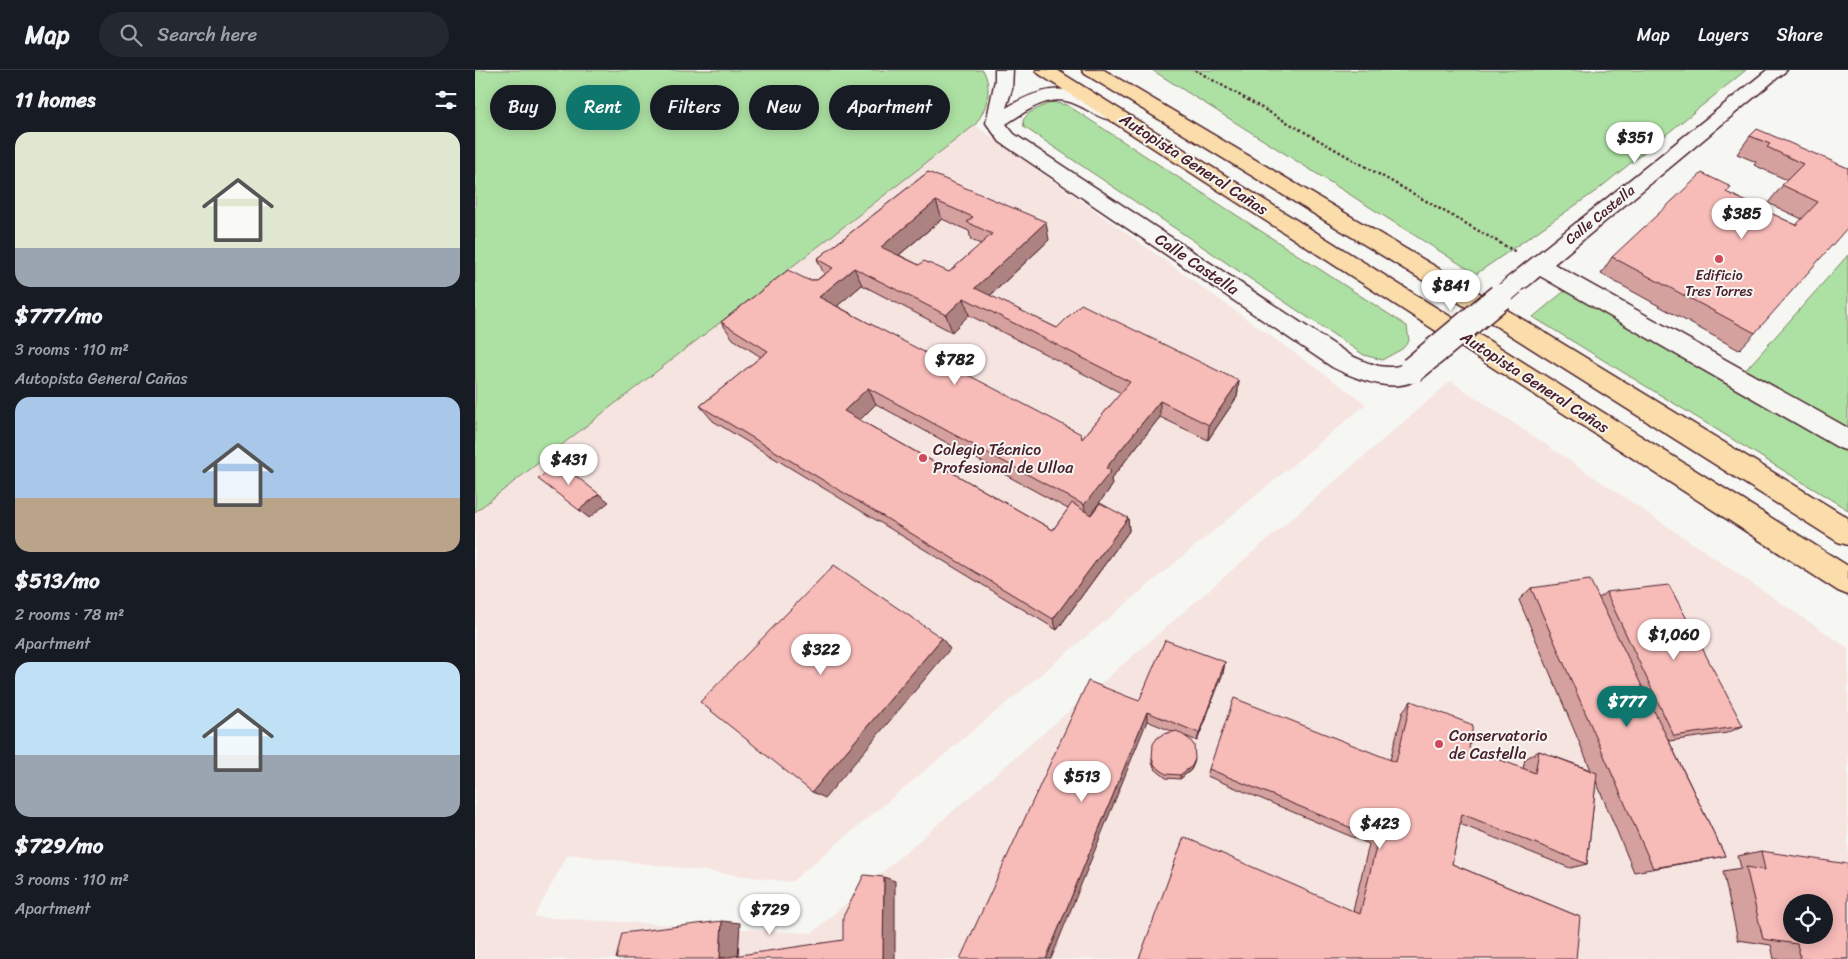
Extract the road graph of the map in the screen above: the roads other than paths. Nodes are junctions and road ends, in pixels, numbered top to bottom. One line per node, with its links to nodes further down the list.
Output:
1 (1004, 70): 6 (street)
2 (1045, 70): 7 (highway, Autopista General Cañas)
3 (1091, 70): 9 (highway, Autopista General Cañas)
4 (1127, 70): 9 (highway)
5 (1779, 70): 8 (street, Calle Castella)
6 (995, 122): 7 (street); 8 (street, Calle Castella, bridge)
7 (1139, 129): 12 (highway, Autopista General Cañas)
8 (1539, 265): 10 (street)
9 (1450, 286): 11 (highway, Autopista General Cañas)
10 (1848, 441)
11 (1848, 533)
12 (1848, 582)

